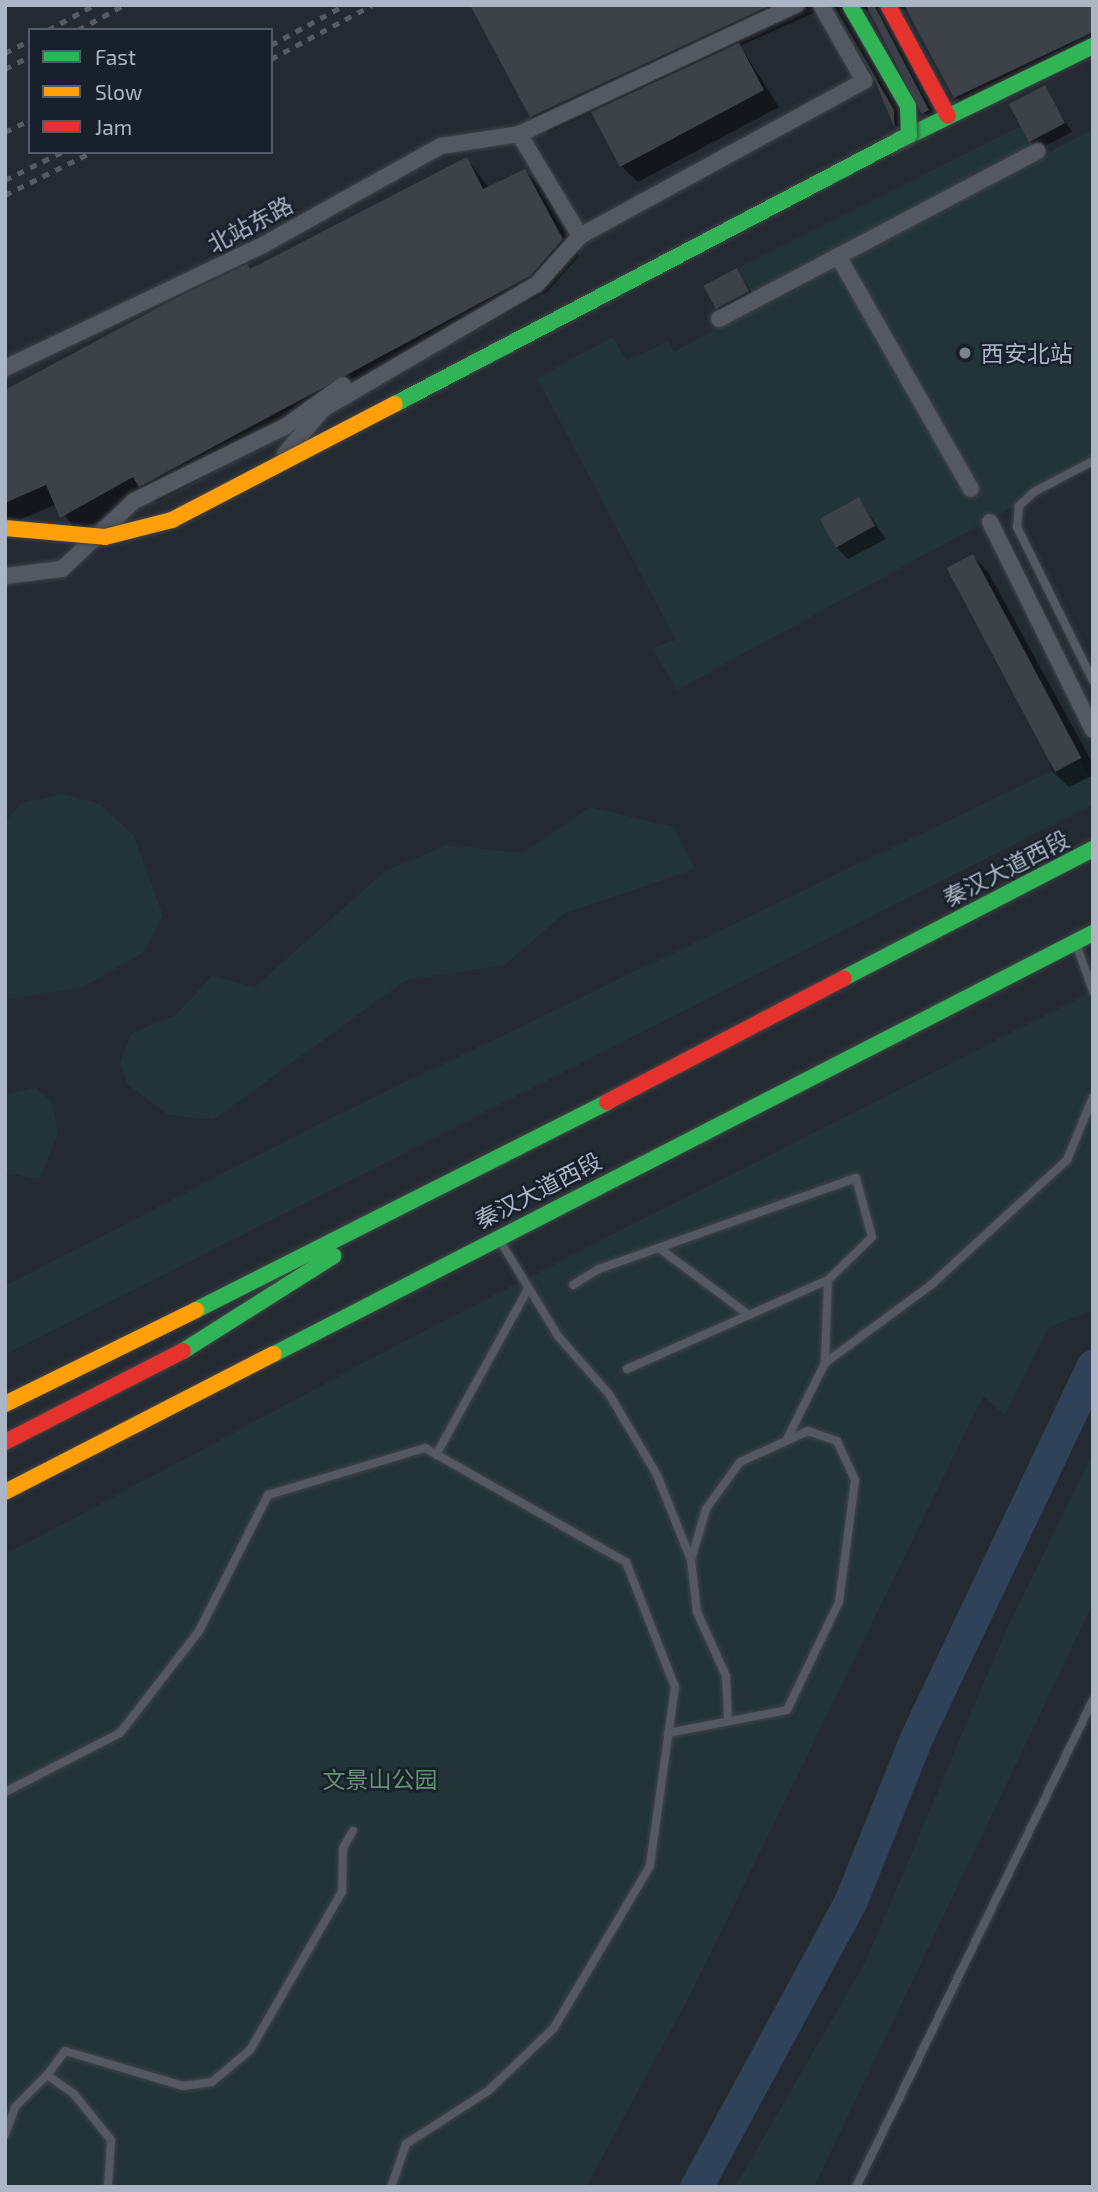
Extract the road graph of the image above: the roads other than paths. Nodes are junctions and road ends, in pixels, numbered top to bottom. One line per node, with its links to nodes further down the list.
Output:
1 (796, 5): 7 (street, 北站东路)
2 (821, 5): 10 (street)
3 (850, 5): 9 (main road, bridge)
4 (888, 5): 6 (main road)
5 (1093, 46): 6 (main road)
6 (948, 116): 9 (main road)
7 (519, 134): 10 (street); 14 (street, 北站东路)
8 (1037, 151): 11 (street)
9 (861, 160): 16 (main road, bridge)
10 (580, 236): 12 (street)
11 (838, 256): 13 (street); 17 (street)
12 (537, 284): 16 (street); 20 (street)
13 (719, 319)
14 (5, 368)
15 (1093, 461): 21 (lane)
16 (273, 464): 19 (main road, bridge)
17 (971, 489)
18 (990, 522): 22 (street)
19 (5, 528)
20 (5, 576)
21 (1093, 681)
22 (1093, 730)
23 (1093, 849): 28 (main road, 秦汉大道西段)
24 (1093, 933): 25 (main road, 秦汉大道西段)
25 (1075, 942): 26 (lane); 29 (main road, 秦汉大道西段)
26 (1093, 991)
27 (1093, 1097): 35 (lane)
28 (382, 1219): 37 (main road, 秦汉大道西段); 39 (main road)
29 (498, 1236): 33 (lane); 41 (main road, 秦汉大道西段)
30 (659, 1248): 31 (lane); 32 (lane); 34 (lane)
31 (828, 1280): 34 (lane); 35 (lane)
32 (573, 1285)
33 (527, 1291): 40 (lane); 42 (lane)
34 (749, 1315): 36 (lane)
35 (825, 1363): 38 (lane)
36 (627, 1369)
37 (5, 1404)
38 (787, 1439): 42 (lane); 44 (lane)
39 (5, 1442)
40 (436, 1455): 45 (lane); 46 (lane)
41 (5, 1492)
42 (691, 1560): 44 (lane)
43 (1093, 1700): 52 (lane)
44 (728, 1719): 45 (lane)
45 (668, 1733): 51 (lane)
46 (5, 1791)
47 (353, 1831): 48 (lane)
48 (47, 2075): 49 (lane); 50 (lane)
49 (5, 2135)
50 (108, 2187)
51 (391, 2187)
52 (856, 2187)

